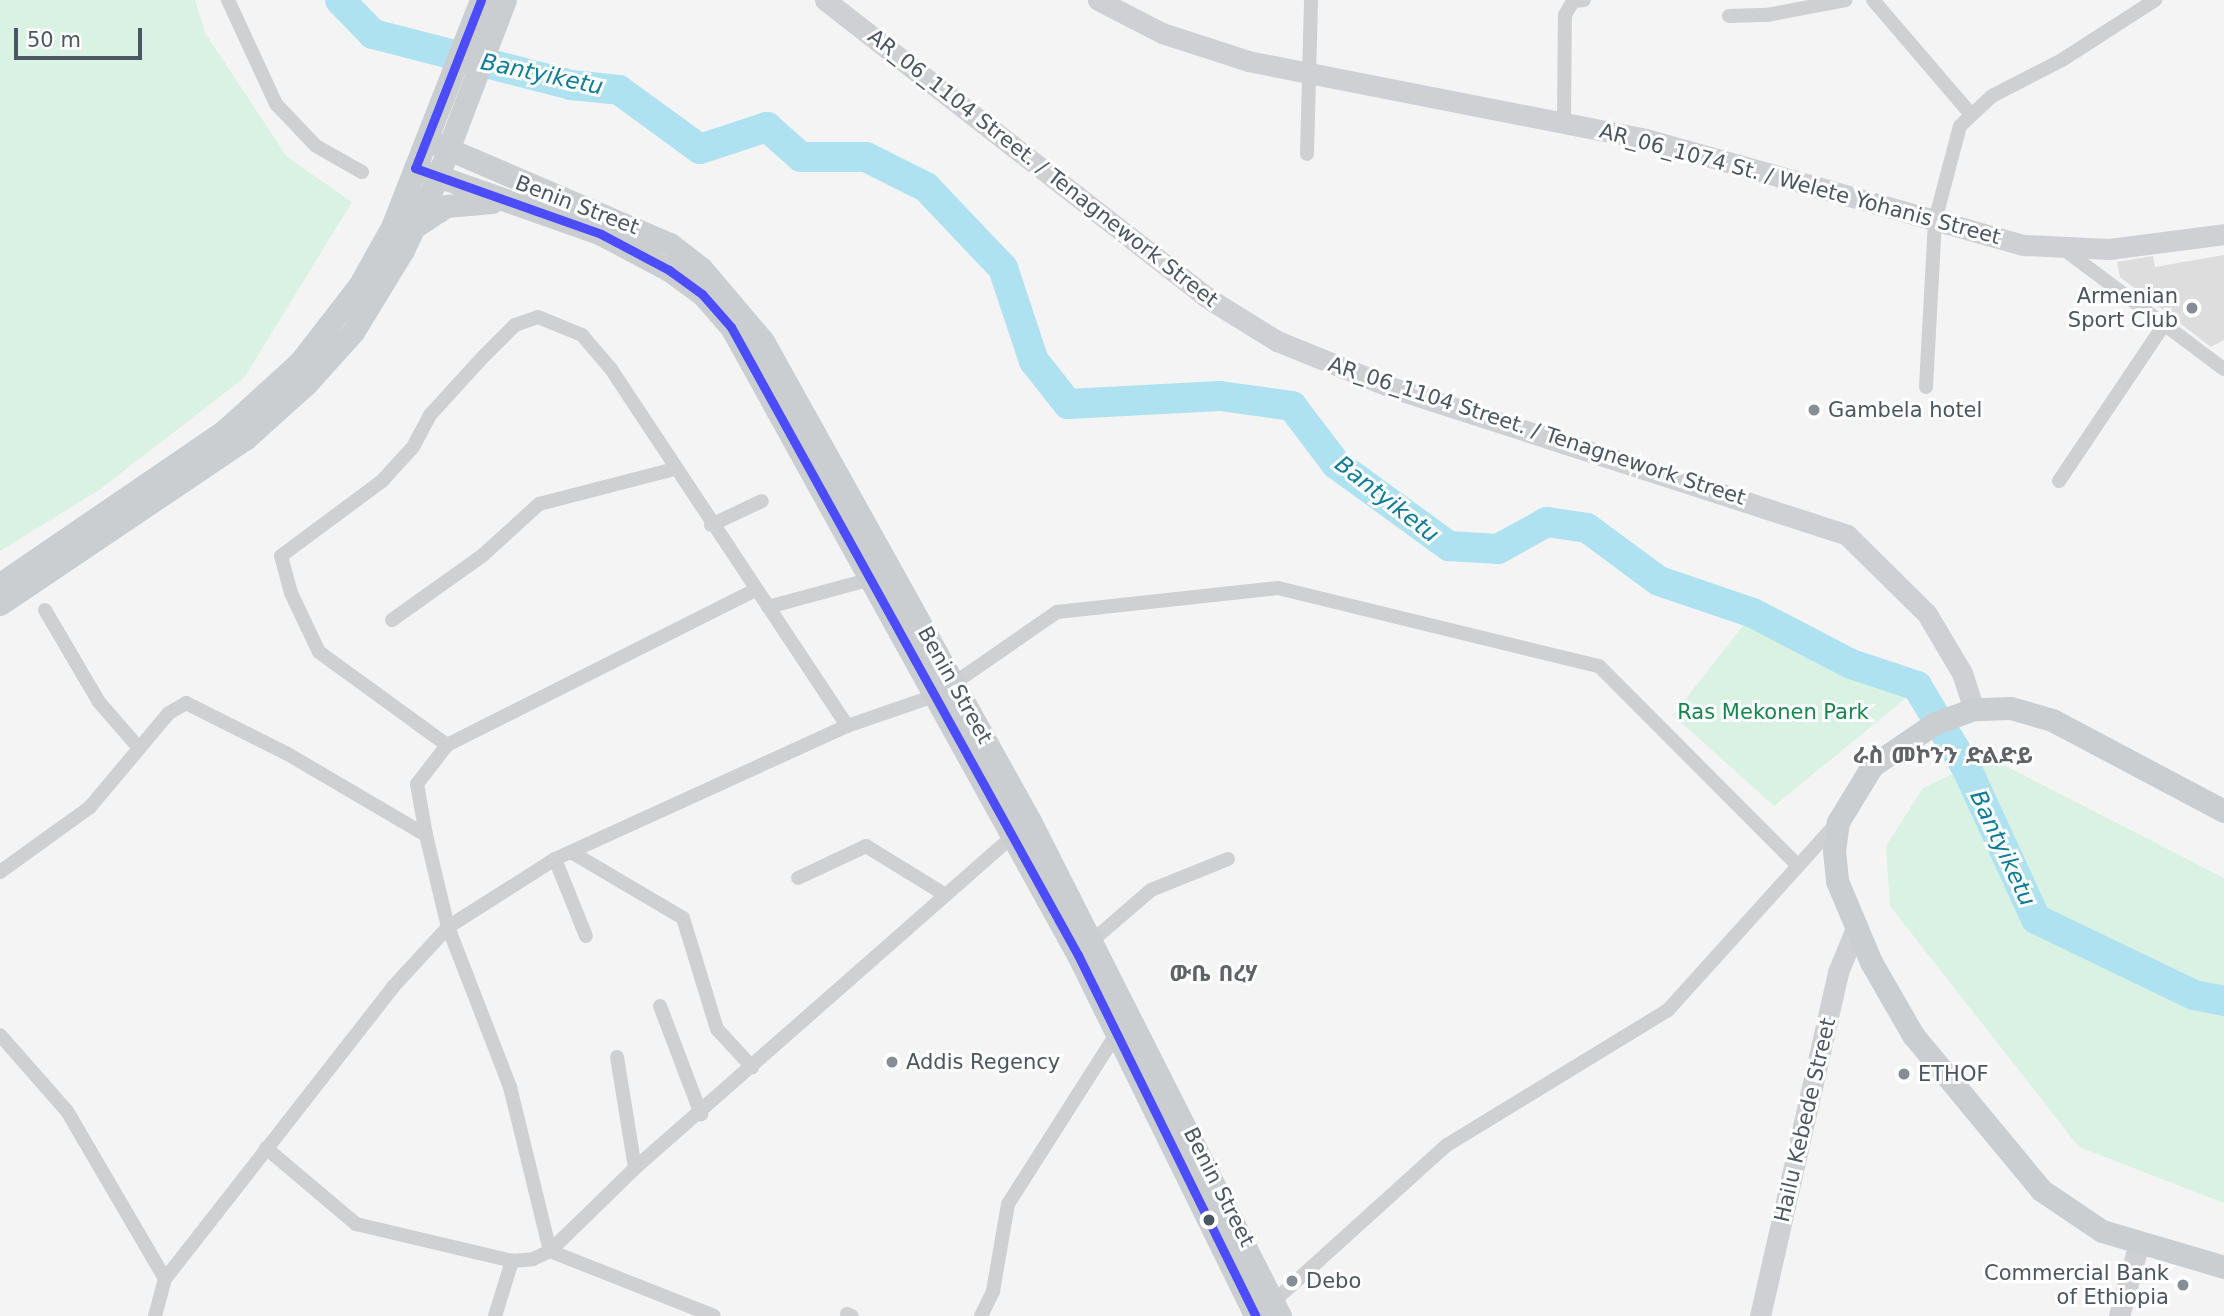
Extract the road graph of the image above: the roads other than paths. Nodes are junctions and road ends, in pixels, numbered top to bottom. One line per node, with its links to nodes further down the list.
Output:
1 (228, 0): 18 (street)
2 (825, 0): 41 (main road, AR_06_1104 Street. / Tenagnework Street)
3 (1098, 0): 11 (main road, AR_06_1074 St. / Welete Yohanis Street)
4 (1311, 0): 11 (street)
5 (1584, 0): 14 (street)
6 (1846, 0): 10 (street)
7 (1873, 0): 13 (street)
8 (2155, 0): 13 (street)
9 (490, 6): 12 (main road); 15 (main road)
10 (1729, 16)
11 (1309, 74): 14 (main road, AR_06_1074 St. / Welete Yohanis Street); 16 (street)
12 (461, 110): 15 (main road); 20 (main road)
13 (1969, 112): 22 (street)
14 (1564, 120): 22 (main road, AR_06_1074 St. / Welete Yohanis Street)
15 (437, 145): 17 (main road); 19 (main road); 20 (main road, Benin Street)
16 (1307, 154)
17 (415, 168): 19 (main road, Benin Street); 34 (main road)
18 (362, 172)
19 (438, 176): 21 (main road, Benin Street); 23 (main road)
20 (503, 176): 33 (main road, Benin Street)
21 (513, 204): 23 (main road); 33 (main road, Benin Street)
22 (1935, 222): 25 (main road, AR_06_1074 St. / Welete Yohanis Street); 28 (street)
23 (414, 228): 36 (main road)
24 (2224, 234): 25 (main road, AR_06_1074 St. / Welete Yohanis Street)
25 (2066, 251): 26 (street)
26 (2164, 325): 27 (street); 30 (street)
27 (2224, 369)
28 (1927, 387)
29 (674, 469): 32 (street); 39 (street); 43 (street)
30 (2059, 481)
31 (762, 501): 32 (street)
32 (711, 525): 35 (street)
33 (882, 574): 37 (street); 40 (main road, Benin Street)
34 (0, 584)
35 (755, 590): 37 (street); 43 (street)
36 (0, 604)
37 (768, 607): 42 (street)
38 (45, 610): 44 (street)
39 (392, 620)
40 (946, 689): 42 (street); 48 (main road, Benin Street); 52 (street); 59 (main road, Benin Street)
41 (1974, 709): 45 (main road); 46 (main road)
42 (847, 726): 49 (street)
43 (447, 744): 47 (street)
44 (139, 748): 47 (street); 53 (street)
45 (2224, 811)
46 (1838, 822): 52 (street); 56 (main road)
47 (425, 835): 57 (street)
48 (1014, 835): 55 (street); 59 (main road, Benin Street)
49 (571, 852): 50 (street); 64 (street)
50 (555, 859): 57 (street); 58 (street)
51 (1228, 859): 59 (street)
52 (1798, 866): 73 (street)
53 (0, 872)
54 (798, 878): 55 (street)
55 (944, 894): 64 (street)
56 (1857, 926): 68 (main road); 78 (main road, Hailu Kebede Street)
57 (448, 927): 66 (street); 69 (street)
58 (586, 936)
59 (1085, 947): 61 (main road, Benin Street)
60 (660, 1006): 65 (street)
61 (1125, 1026): 73 (main road, Benin Street); 77 (street)
62 (0, 1035): 72 (street)
63 (617, 1057): 67 (street)
64 (752, 1068): 65 (street)
65 (701, 1114): 67 (street)
66 (266, 1148): 70 (street); 72 (street)
67 (635, 1168): 69 (street)
68 (2138, 1242): 71 (main road); 79 (main road)
69 (550, 1251): 70 (street); 76 (street)
70 (512, 1261): 75 (street)
71 (2224, 1267)
72 (165, 1279): 74 (street)
73 (1264, 1313)
74 (155, 1316)
75 (495, 1316)
76 (714, 1316)
77 (981, 1316)
78 (1760, 1316)
79 (2119, 1316)

